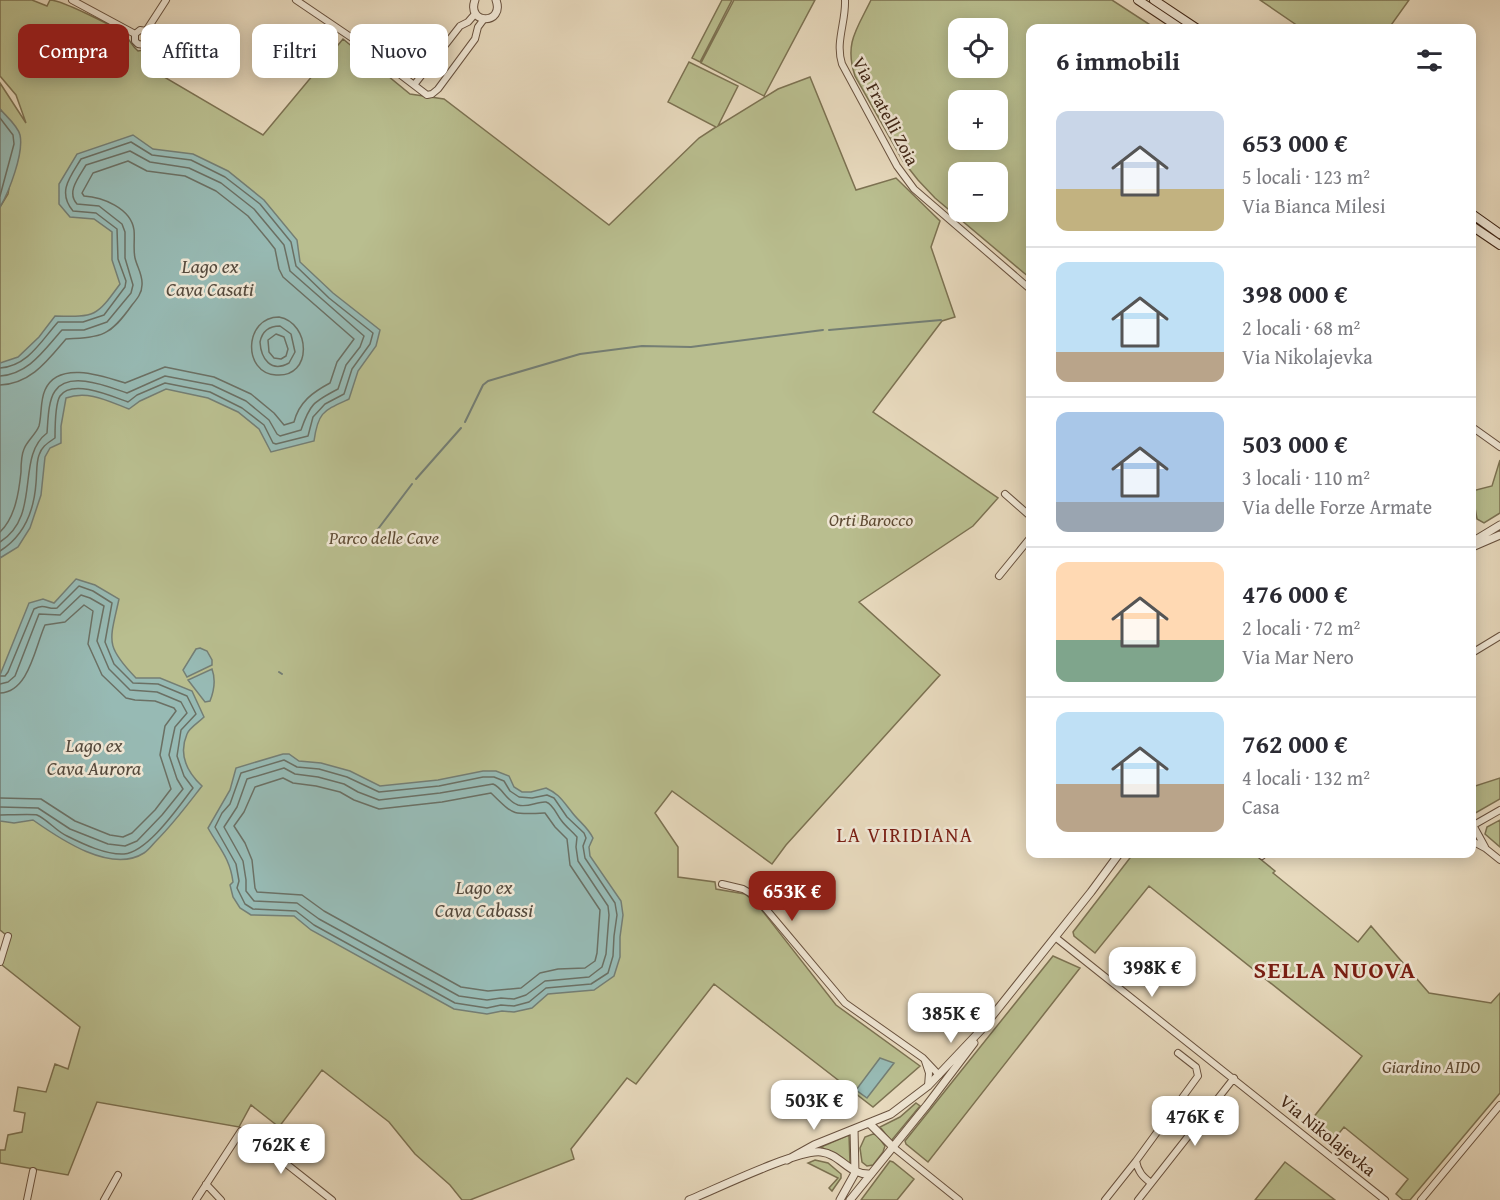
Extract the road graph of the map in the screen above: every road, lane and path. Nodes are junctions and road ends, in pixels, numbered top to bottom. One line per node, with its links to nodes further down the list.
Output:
1 (72, 0): 15 (street)
2 (166, 0): 11 (street)
3 (296, 0): 17 (street)
4 (844, 0): 22 (street, Via Fratelli Zoia)
5 (1138, 0): 12 (main road)
6 (1154, 0): 13 (main road)
7 (498, 1): 10 (street)
8 (472, 2): 9 (street)
9 (476, 14): 10 (street); 17 (street)
10 (484, 19): 17 (street)
11 (151, 24)
12 (1174, 24)
13 (1190, 24)
14 (141, 30): 15 (street)
15 (135, 34): 16 (street)
16 (141, 44)
17 (414, 85)
18 (1476, 217): 20 (main road)
19 (1476, 229): 21 (main road)
20 (1500, 234)
21 (1500, 245)
22 (1026, 286)
23 (1476, 431): 24 (street)
24 (1500, 447)
25 (1005, 494): 26 (street)
26 (1026, 512)
27 (1500, 525): 28 (street)
28 (1492, 529): 29 (street); 30 (street)
29 (1497, 537): 32 (street)
30 (1476, 539)
31 (1026, 543): 33 (street)
32 (1476, 545)
33 (999, 576)
34 (1500, 636): 35 (street)
35 (1476, 650)
36 (1500, 810): 37 (street)
37 (1476, 824)
38 (1476, 833): 40 (street)
39 (1476, 843): 40 (street)
40 (1485, 848): 42 (street)
41 (1116, 858): 45 (street)
42 (1500, 860)
43 (722, 884): 49 (street)
44 (8, 936): 46 (street)
45 (1055, 937): 47 (street); 51 (street, Via Nikolajevka)
46 (0, 962)
47 (981, 1030): 50 (street); 53 (street)
48 (1178, 1053): 59 (street)
49 (923, 1058): 50 (street); 52 (street)
50 (939, 1075): 52 (street); 53 (street)
51 (1234, 1078): 64 (street); 77 (street, Via Nikolajevka)
52 (928, 1086): 55 (street)
53 (927, 1105): 57 (street)
54 (1500, 1106): 78 (street)
55 (869, 1124): 56 (street); 57 (street)
56 (854, 1129): 58 (street); 61 (street)
57 (893, 1147): 62 (street); 74 (street)
58 (788, 1160): 61 (street); 71 (street)
59 (1137, 1161): 64 (street); 75 (street)
60 (33, 1171): 66 (street)
61 (855, 1173): 62 (street); 72 (street)
62 (871, 1174): 73 (street)
63 (118, 1175): 67 (street)
64 (1151, 1183): 76 (street)
65 (206, 1184): 68 (street); 69 (street); 70 (street)
66 (27, 1200)
67 (104, 1200)
68 (196, 1200)
69 (221, 1200)
70 (332, 1200)
71 (689, 1200)
72 (840, 1200)
73 (850, 1200)
74 (959, 1200)
75 (1105, 1200)
76 (1138, 1200)
77 (1385, 1200)
78 (1421, 1200)

